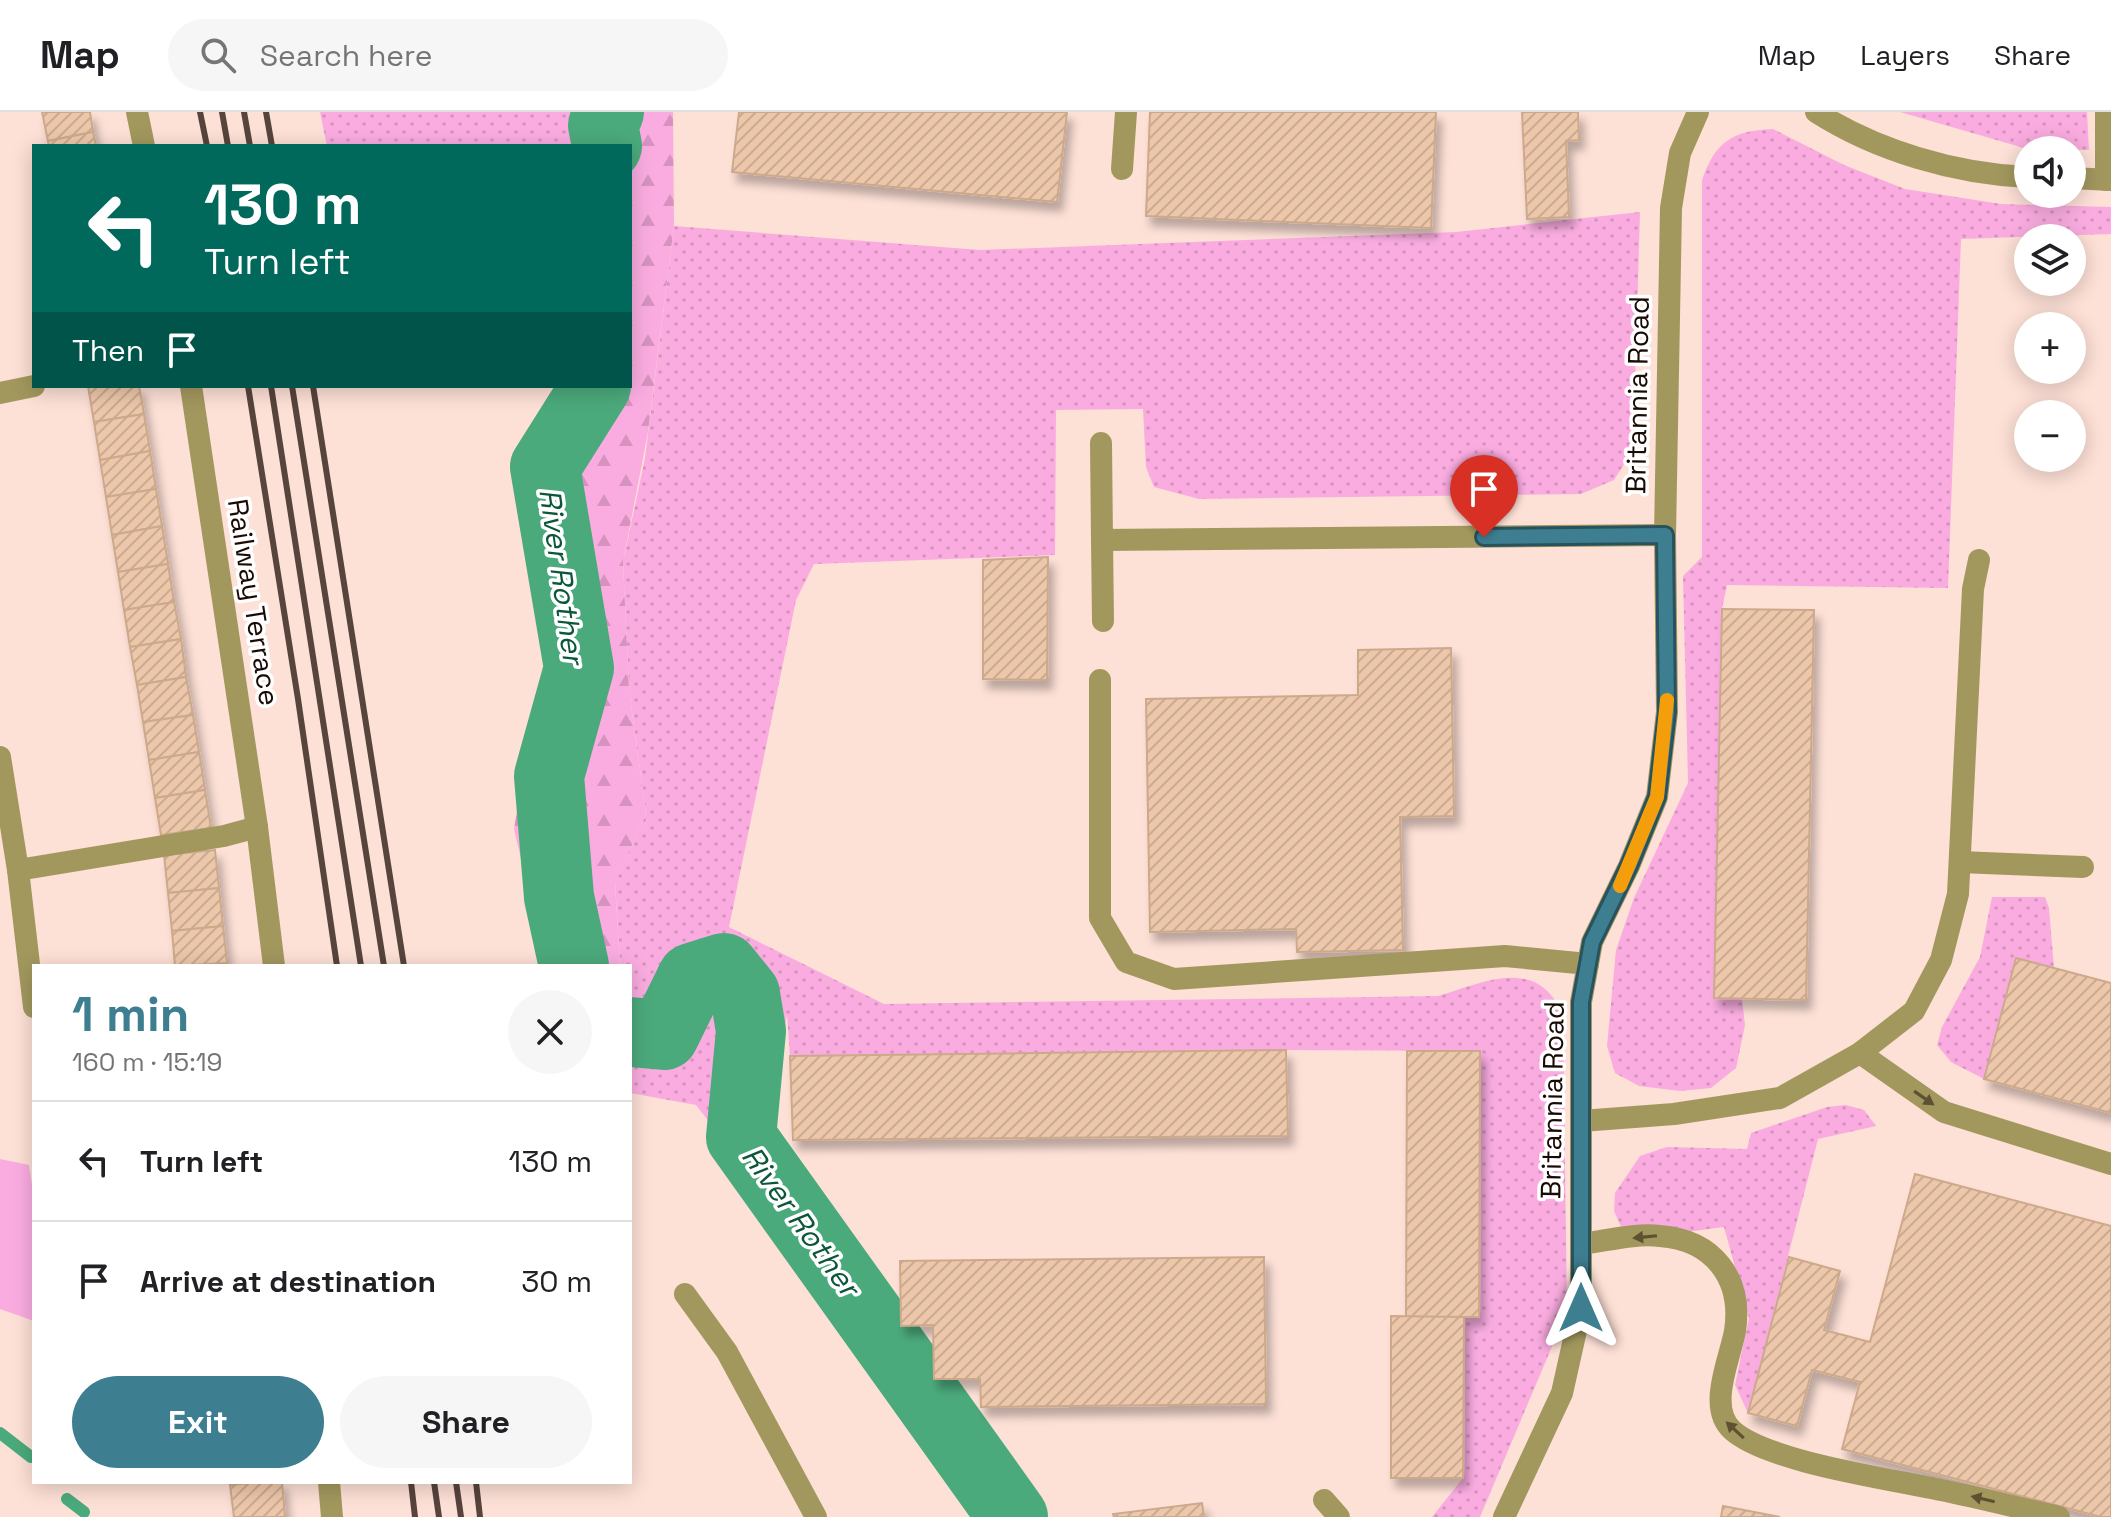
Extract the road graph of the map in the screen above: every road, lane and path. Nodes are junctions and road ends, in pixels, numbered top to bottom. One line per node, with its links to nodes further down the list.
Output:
1 (137, 112): 6 (street)
2 (1126, 112): 7 (street)
3 (1698, 112): 15 (street, Britannia Road)
4 (1816, 112): 8 (street)
5 (2106, 112): 10 (street)
6 (144, 144)
7 (1122, 169)
8 (2014, 176)
9 (2086, 179): 10 (street)
10 (2108, 180)
11 (32, 386): 13 (street)
12 (191, 388): 21 (street, Railway Terrace)
13 (0, 393)
14 (1101, 443): 16 (street)
15 (1665, 535): 16 (street); 26 (street, Britannia Road)
16 (1102, 540): 18 (street)
17 (1979, 560): 22 (street)
18 (1103, 621)
19 (1100, 680): 26 (street)
20 (0, 757): 24 (street)
21 (257, 827): 24 (street); 25 (street, Railway Terrace)
22 (1960, 862): 23 (street); 28 (street)
23 (2083, 867)
24 (18, 870): 27 (street)
25 (274, 964)
26 (1588, 964): 29 (street, Britannia Road)
27 (32, 990)
28 (1860, 1053): 29 (street); 30 (street, one-way to 30)
29 (1581, 1121): 31 (street, Britannia Road)
30 (2111, 1164)
31 (1581, 1244): 36 (street, Britannia Road); 37 (street, one-way to 31)
32 (685, 1294): 35 (street)
33 (329, 1484): 34 (street)
34 (332, 1517)
35 (816, 1517)
36 (1504, 1517)
37 (2059, 1517)

